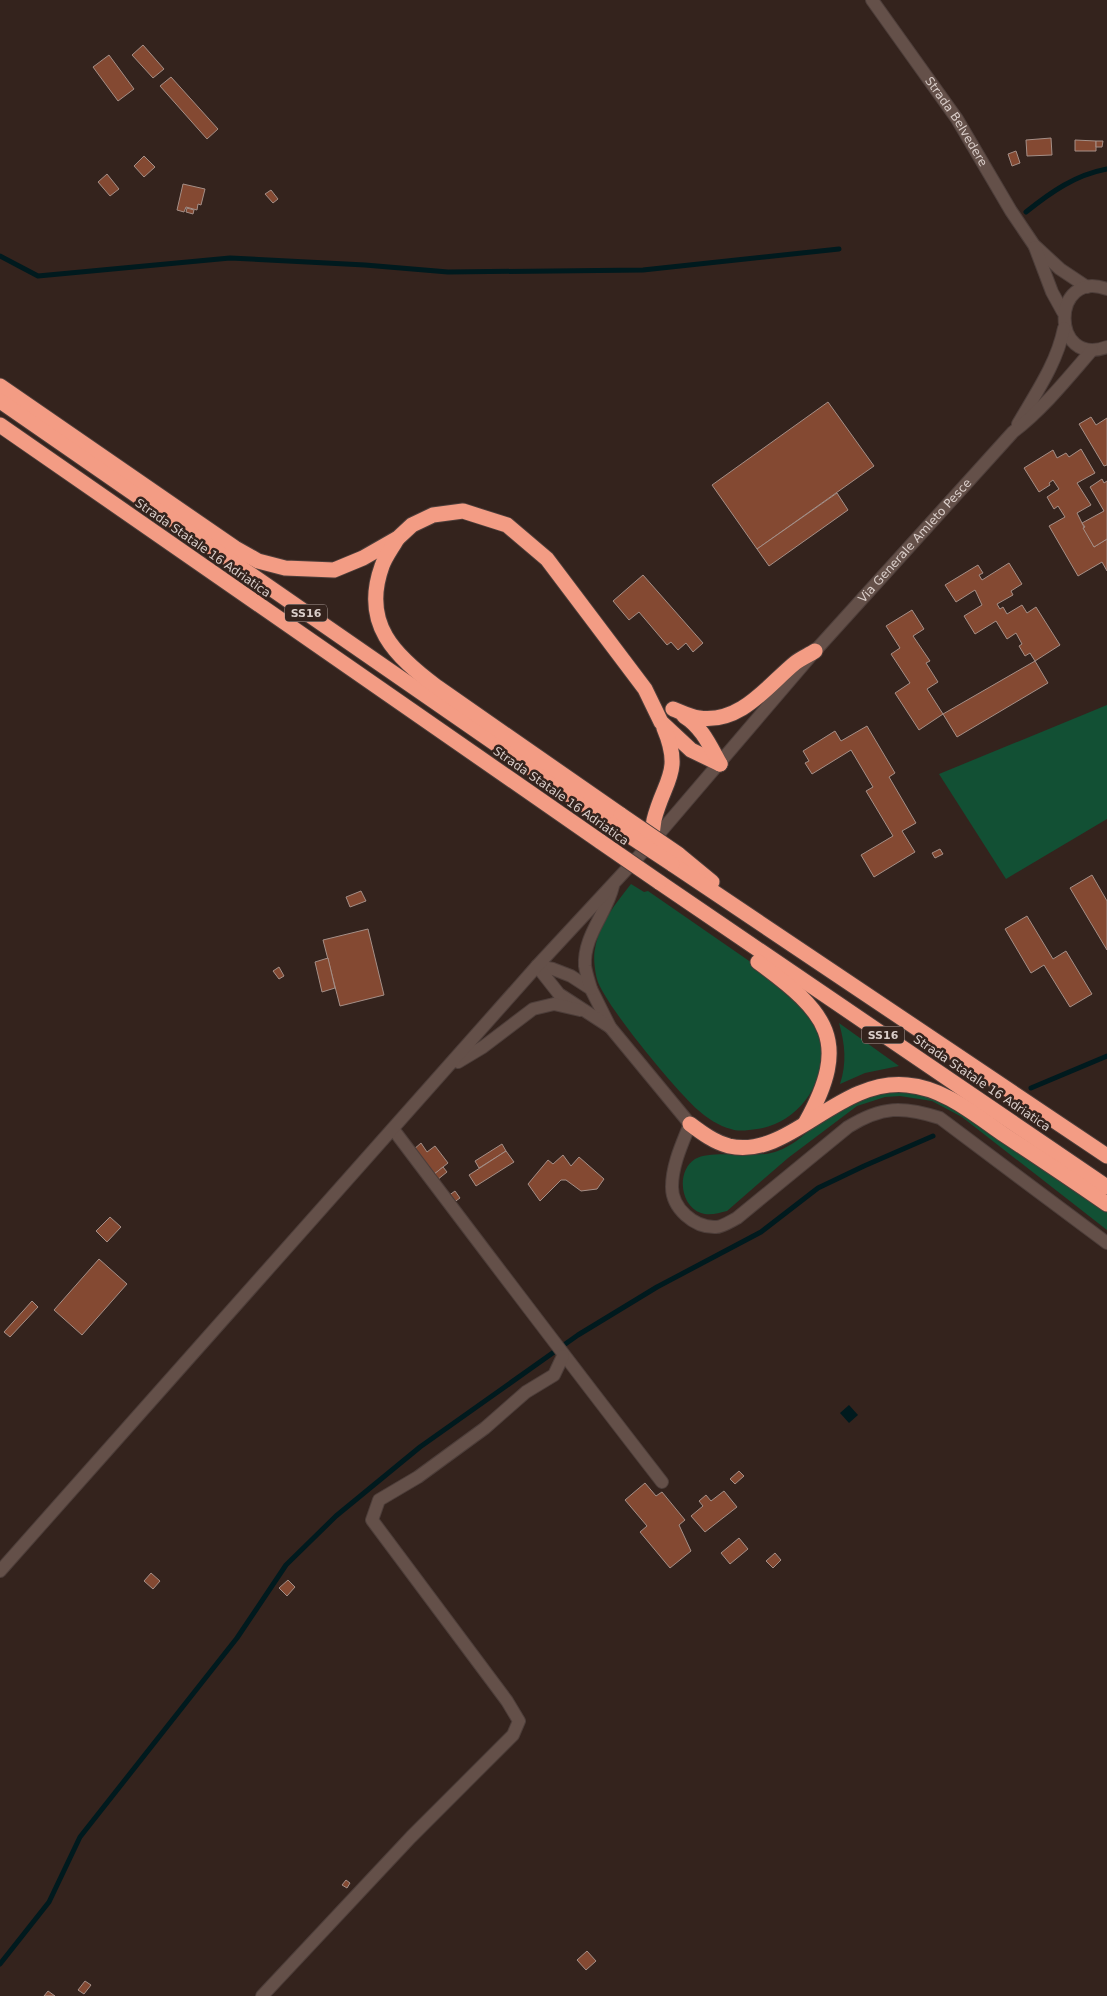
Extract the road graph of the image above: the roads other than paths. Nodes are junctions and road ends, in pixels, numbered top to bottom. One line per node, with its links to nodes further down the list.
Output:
1 (872, 0): 2 (street, Strada Belvedere)
2 (1034, 245): 3 (street); 5 (street)
3 (1087, 287): 4 (street); 5 (street)
4 (1107, 289)
5 (1063, 312): 6 (street)
6 (1064, 328): 7 (street); 11 (street)
7 (1103, 349): 11 (street)
8 (0, 386): 12 (highway)
9 (0, 401): 18 (highway, Strada Statale 16 Adriatica / SS16)
10 (0, 425): 21 (highway, Strada Statale 16 Adriatica / SS16, bridge)
11 (1013, 432): 13 (street, Via Generale Amleto Pesce)
12 (398, 538): 14 (highway); 18 (highway)
13 (816, 651): 15 (highway); 17 (street, Via Generale Amleto Pesce)
14 (645, 689): 15 (highway); 16 (highway)
15 (673, 710): 17 (highway)
16 (661, 722): 17 (highway); 19 (highway)
17 (720, 764): 19 (street, Via Generale Amleto Pesce)
18 (617, 820): 30 (highway, Strada Statale 16 Adriatica / SS16, bridge)
19 (651, 843): 20 (street, Via Generale Amleto Pesce)
20 (613, 883): 22 (street, Via Generale Amleto Pesce); 23 (street)
21 (655, 885): 28 (highway); 31 (highway, Strada Statale 16 Adriatica / SS16)
22 (537, 966): 23 (street); 24 (street); 26 (street, Via Generale Amleto Pesce)
23 (591, 989): 25 (street)
24 (580, 1010): 25 (street); 26 (street)
25 (610, 1027): 27 (street)
26 (447, 1068): 29 (street, Via Generale Amleto Pesce)
27 (690, 1124): 28 (highway); 33 (street)
28 (804, 1126): 32 (highway)
29 (393, 1129): 34 (street); 36 (street, Via Generale Amleto Pesce)
30 (1107, 1156)
31 (1107, 1187)
32 (1107, 1204)
33 (1107, 1243)
34 (563, 1356): 35 (street); 37 (street)
35 (662, 1482)
36 (0, 1571)
37 (262, 1996)

